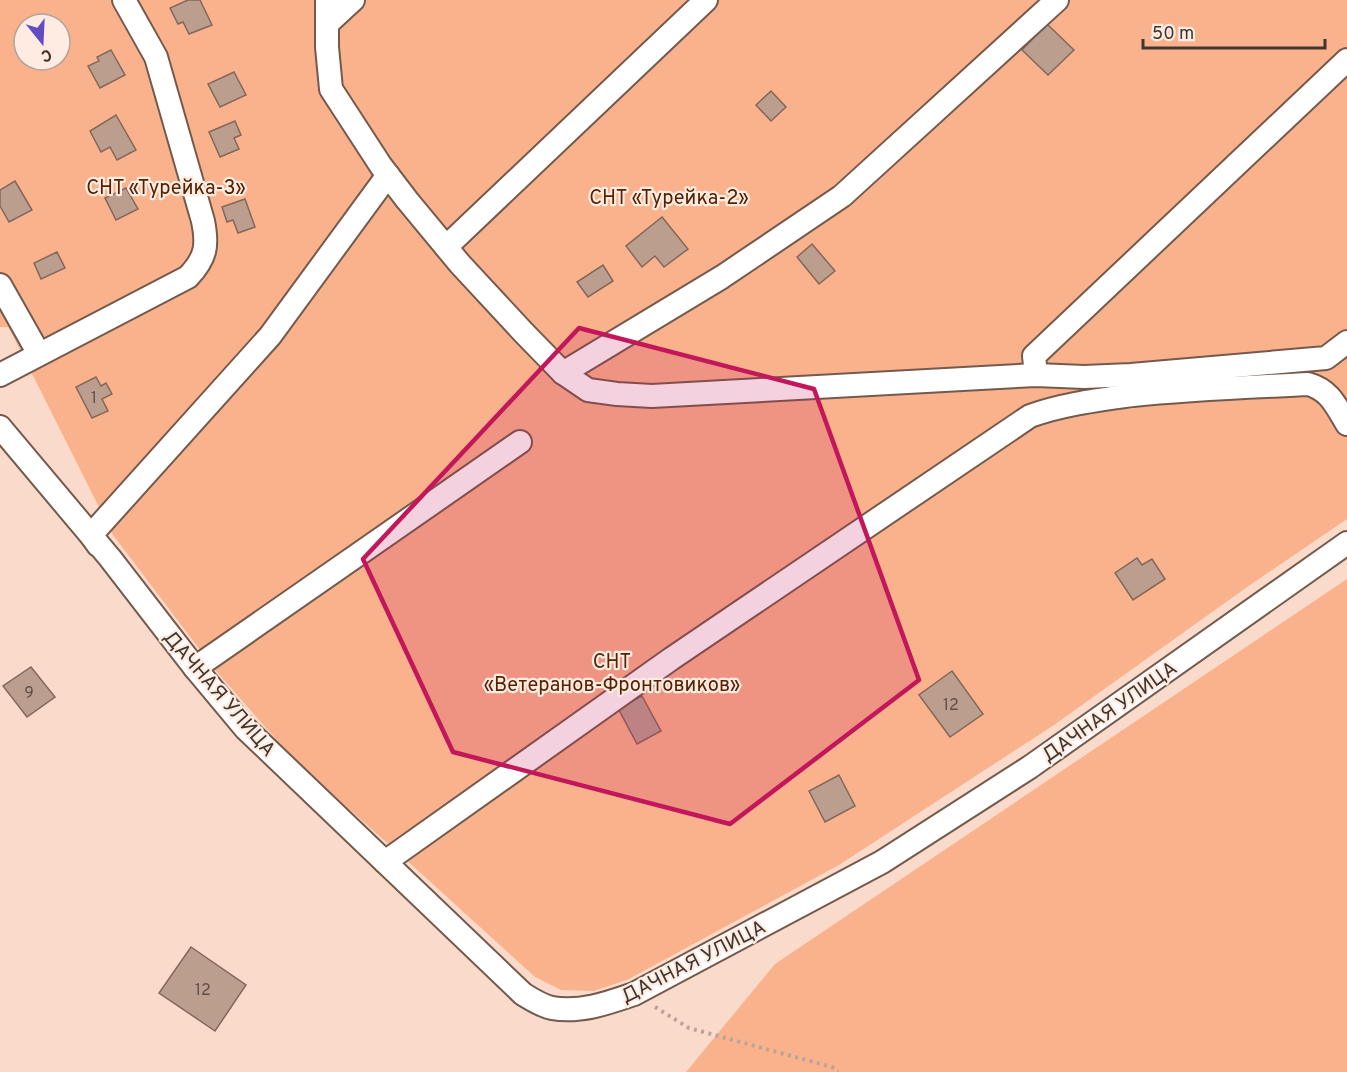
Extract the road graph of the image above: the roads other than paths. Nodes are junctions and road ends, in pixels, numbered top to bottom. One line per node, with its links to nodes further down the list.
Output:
1 (124, 0): 12 (street)
2 (327, 0): 6 (street)
3 (353, 0): 6 (street)
4 (706, 0): 9 (street)
5 (1057, 0): 13 (street)
6 (327, 24): 8 (street)
7 (1347, 60): 15 (street)
8 (388, 175): 9 (street); 20 (street)
9 (446, 248): 13 (street)
10 (0, 285): 12 (street)
11 (1347, 342): 15 (street)
12 (39, 354): 14 (street)
13 (563, 373): 15 (street)
14 (0, 375)
15 (1036, 375)
16 (1347, 424): 22 (street)
17 (0, 427): 20 (street, ДАЧНАЯ УЛИЦА)
18 (520, 442): 21 (street)
19 (1347, 543): 22 (street, ДАЧНАЯ УЛИЦА)
20 (98, 545): 21 (street, ДАЧНАЯ УЛИЦА)
21 (195, 668): 22 (street, ДАЧНАЯ УЛИЦА)
22 (385, 862)

